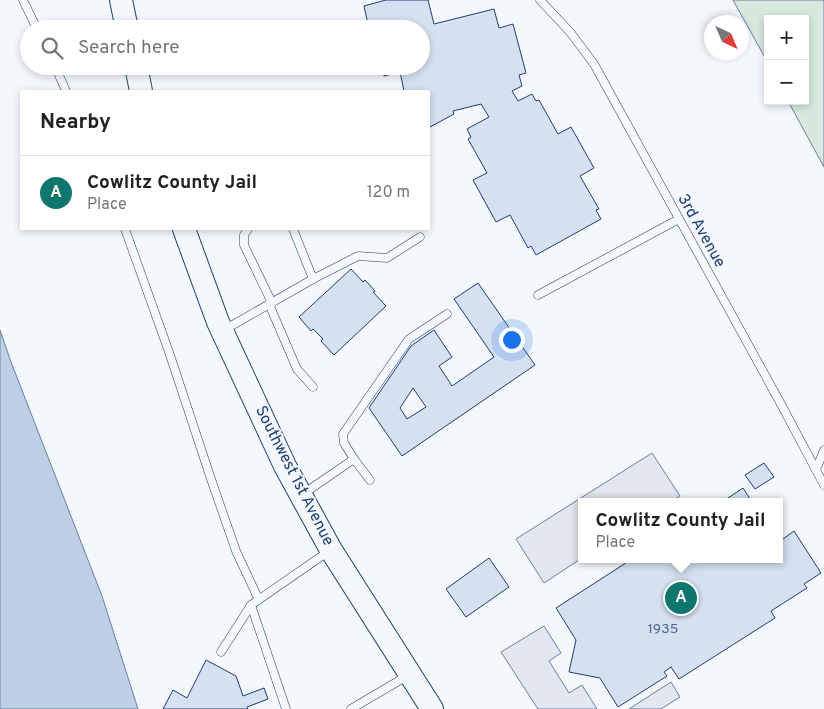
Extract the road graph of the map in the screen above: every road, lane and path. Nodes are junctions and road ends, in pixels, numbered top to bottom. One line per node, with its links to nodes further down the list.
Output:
1 (23, 0): 4 (lane)
2 (120, 0): 5 (main road)
3 (540, 0): 10 (lane, 3rd Avenue)
4 (33, 20)
5 (125, 20)
6 (59, 75): 8 (lane)
7 (138, 75): 9 (main road)
8 (66, 90)
9 (141, 90)
10 (679, 218): 17 (lane); 24 (lane, 3rd Avenue)
11 (125, 230): 29 (lane)
12 (184, 230): 20 (main road, Southwest 1st Avenue)
13 (247, 230): 18 (lane)
14 (293, 230): 16 (lane)
15 (420, 237): 16 (lane)
16 (314, 278): 18 (lane)
17 (538, 295)
18 (271, 303): 20 (lane); 21 (lane)
19 (446, 314): 23 (lane)
20 (222, 331): 27 (main road, Southwest 1st Avenue)
21 (313, 387)
22 (824, 450): 24 (lane)
23 (354, 459): 25 (lane); 27 (lane)
24 (816, 470): 26 (lane, 3rd Avenue)
25 (370, 480)
26 (824, 485)
27 (301, 495): 28 (main road, Southwest 1st Avenue)
28 (331, 550): 29 (lane); 32 (main road, Southwest 1st Avenue)
29 (258, 600): 30 (lane)
30 (251, 605): 31 (lane); 33 (lane)
31 (221, 652)
32 (410, 674): 34 (lane); 35 (main road, Southwest 1st Avenue)
33 (286, 709)
34 (351, 709)
35 (432, 709)

